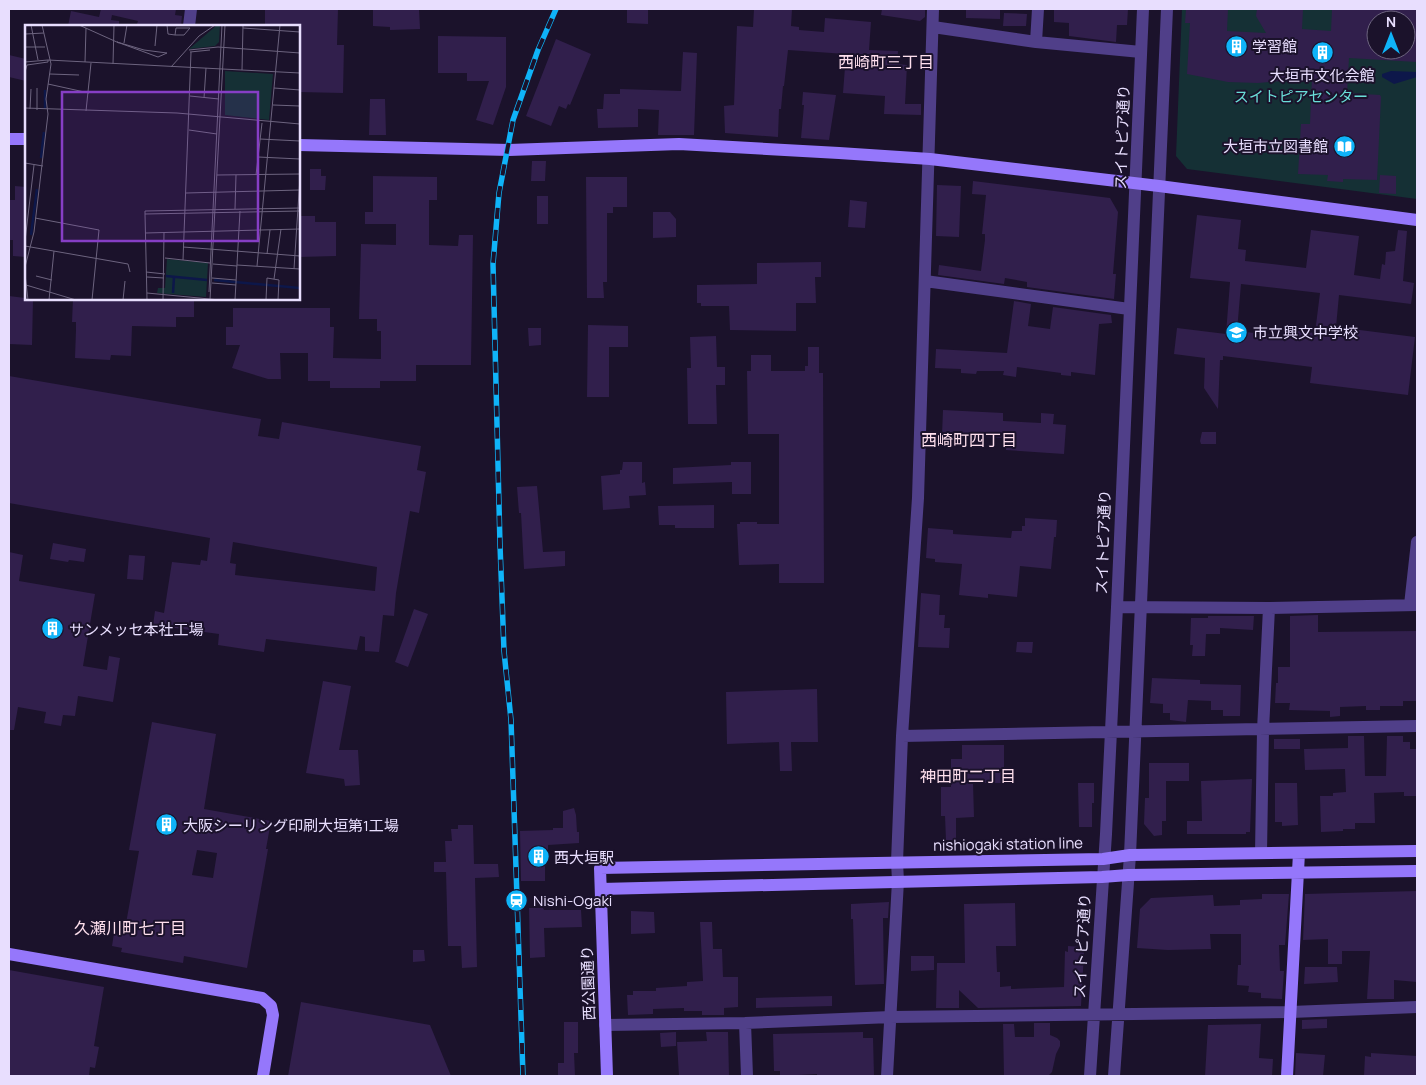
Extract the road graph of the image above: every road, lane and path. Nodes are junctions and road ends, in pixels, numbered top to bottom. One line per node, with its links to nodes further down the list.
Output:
1 (191, 9): 6 (street)
2 (933, 9): 7 (street)
3 (1038, 9): 8 (street)
4 (1143, 9): 9 (street, スイトピア通り)
5 (1168, 9): 15 (street)
6 (189, 25)
7 (933, 27): 8 (street); 13 (street)
8 (1036, 42): 9 (street)
9 (1141, 52): 14 (street, スイトピア通り)
10 (9, 138): 11 (street)
11 (25, 139)
12 (300, 144): 13 (street)
13 (930, 159): 14 (street); 17 (street)
14 (1136, 184): 15 (street); 18 (street, スイトピア通り)
15 (1159, 186): 16 (street); 21 (street)
16 (1417, 220)
17 (925, 281): 18 (street); 28 (street)
18 (1129, 308): 22 (street, スイトピア通り)
19 (1417, 542): 20 (street)
20 (1413, 605): 23 (street)
21 (1141, 607): 22 (street); 23 (street); 27 (street)
22 (1117, 608): 26 (street, スイトピア通り)
23 (1269, 608): 25 (street)
24 (1417, 726): 25 (street)
25 (1263, 730): 27 (street); 30 (street)
26 (1110, 732): 27 (street); 28 (street); 33 (street, スイトピア通り)
27 (1136, 732): 32 (street)
28 (902, 736): 34 (street)
29 (1417, 851): 31 (street, nishiogaki station line)
30 (1260, 853): 31 (street, nishiogaki station line); 32 (street, nishiogaki station line)
31 (1299, 853): 37 (street)
32 (1130, 855): 33 (street, nishiogaki station line); 38 (street)
33 (1103, 859): 34 (street, nishiogaki station line); 39 (street, スイトピア通り)
34 (897, 862): 35 (street, nishiogaki station line); 40 (street)
35 (600, 868): 41 (street, 西公園通り)
36 (1417, 870): 37 (street)
37 (1299, 873): 38 (street); 44 (street)
38 (1128, 875): 39 (street); 46 (street)
39 (1102, 877): 40 (street); 45 (street, スイトピア通り)
40 (898, 881): 41 (street); 47 (street)
41 (601, 889): 49 (street, 西公園通り)
42 (9, 954): 50 (street)
43 (1417, 1007): 44 (street)
44 (1291, 1012): 46 (street); 56 (street)
45 (1094, 1014): 46 (street); 47 (street); 54 (street, スイトピア通り)
46 (1119, 1014): 55 (street)
47 (891, 1017): 48 (street); 53 (street)
48 (745, 1023): 49 (street); 52 (street)
49 (605, 1025): 51 (street, 西公園通り)
50 (263, 1076)
51 (607, 1076)
52 (747, 1076)
53 (887, 1076)
54 (1090, 1076)
55 (1114, 1076)
56 (1286, 1076)

